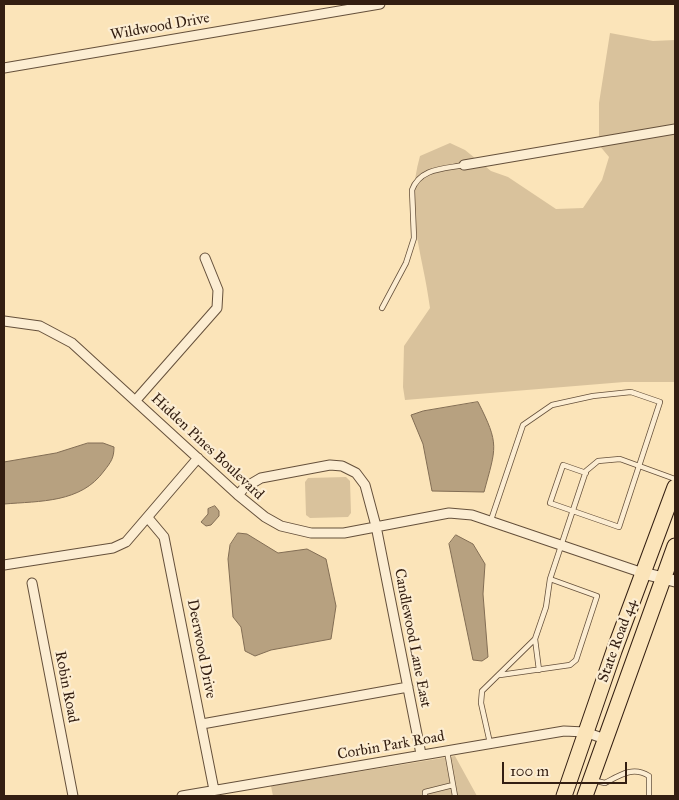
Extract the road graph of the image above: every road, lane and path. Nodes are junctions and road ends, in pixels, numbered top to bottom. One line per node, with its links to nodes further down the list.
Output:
1 (380, 4): 2 (street, Wildwood Drive)
2 (4, 68)
3 (675, 129): 4 (street)
4 (464, 166): 6 (lane)
5 (205, 258): 8 (street)
6 (382, 308)
7 (4, 321): 8 (street, Hidden Pines Boulevard)
8 (136, 400): 9 (street, Hidden Pines Boulevard)
9 (198, 458): 14 (street, Hidden Pines Boulevard); 16 (street)
10 (638, 466): 11 (lane); 12 (lane); 15 (lane); 17 (lane)
11 (586, 473): 15 (lane); 15 (lane)
12 (675, 479)
13 (675, 487): 22 (main road, State Road 44)
14 (238, 495): 18 (street, Hidden Pines Boulevard); 18 (street, Candlewood Lane East)
15 (572, 510): 19 (lane)
16 (148, 518): 21 (street); 30 (street, Deerwood Drive)
17 (491, 520): 18 (street, Hidden Pines Boulevard); 19 (street, Hidden Pines Boulevard)
18 (376, 526): 29 (street, Candlewood Lane East)
19 (561, 544): 22 (street, Hidden Pines Boulevard); 23 (lane)
20 (675, 546): 24 (main road, State Road 44)
21 (4, 565)
22 (643, 573): 24 (street); 31 (main road, State Road 44)
23 (550, 579): 26 (lane); 27 (lane)
24 (669, 580): 32 (main road, State Road 44)
25 (32, 583): 39 (street, Robin Road)
26 (535, 640): 27 (lane); 28 (lane)
27 (538, 670): 28 (lane)
28 (500, 675): 33 (lane)
29 (408, 687): 30 (street); 35 (street, Candlewood Lane East)
30 (202, 724): 38 (street, Deerwood Drive)
31 (586, 732): 32 (street, Corbin Park Road); 33 (street, Corbin Park Road); 43 (main road, State Road 44)
32 (605, 739): 36 (main road, State Road 44)
33 (490, 743): 34 (street, Corbin Park Road)
34 (447, 750): 35 (street, Corbin Park Road); 37 (lane)
35 (421, 754): 38 (street, Corbin Park Road)
36 (591, 780): 44 (main road, State Road 44); 45 (lane)
37 (453, 785): 41 (lane); 42 (lane)
38 (214, 790): 40 (street, Corbin Park Road)
39 (73, 796)
40 (182, 796)
41 (425, 796)
42 (455, 796)
43 (564, 796)
44 (585, 796)
45 (649, 796)

